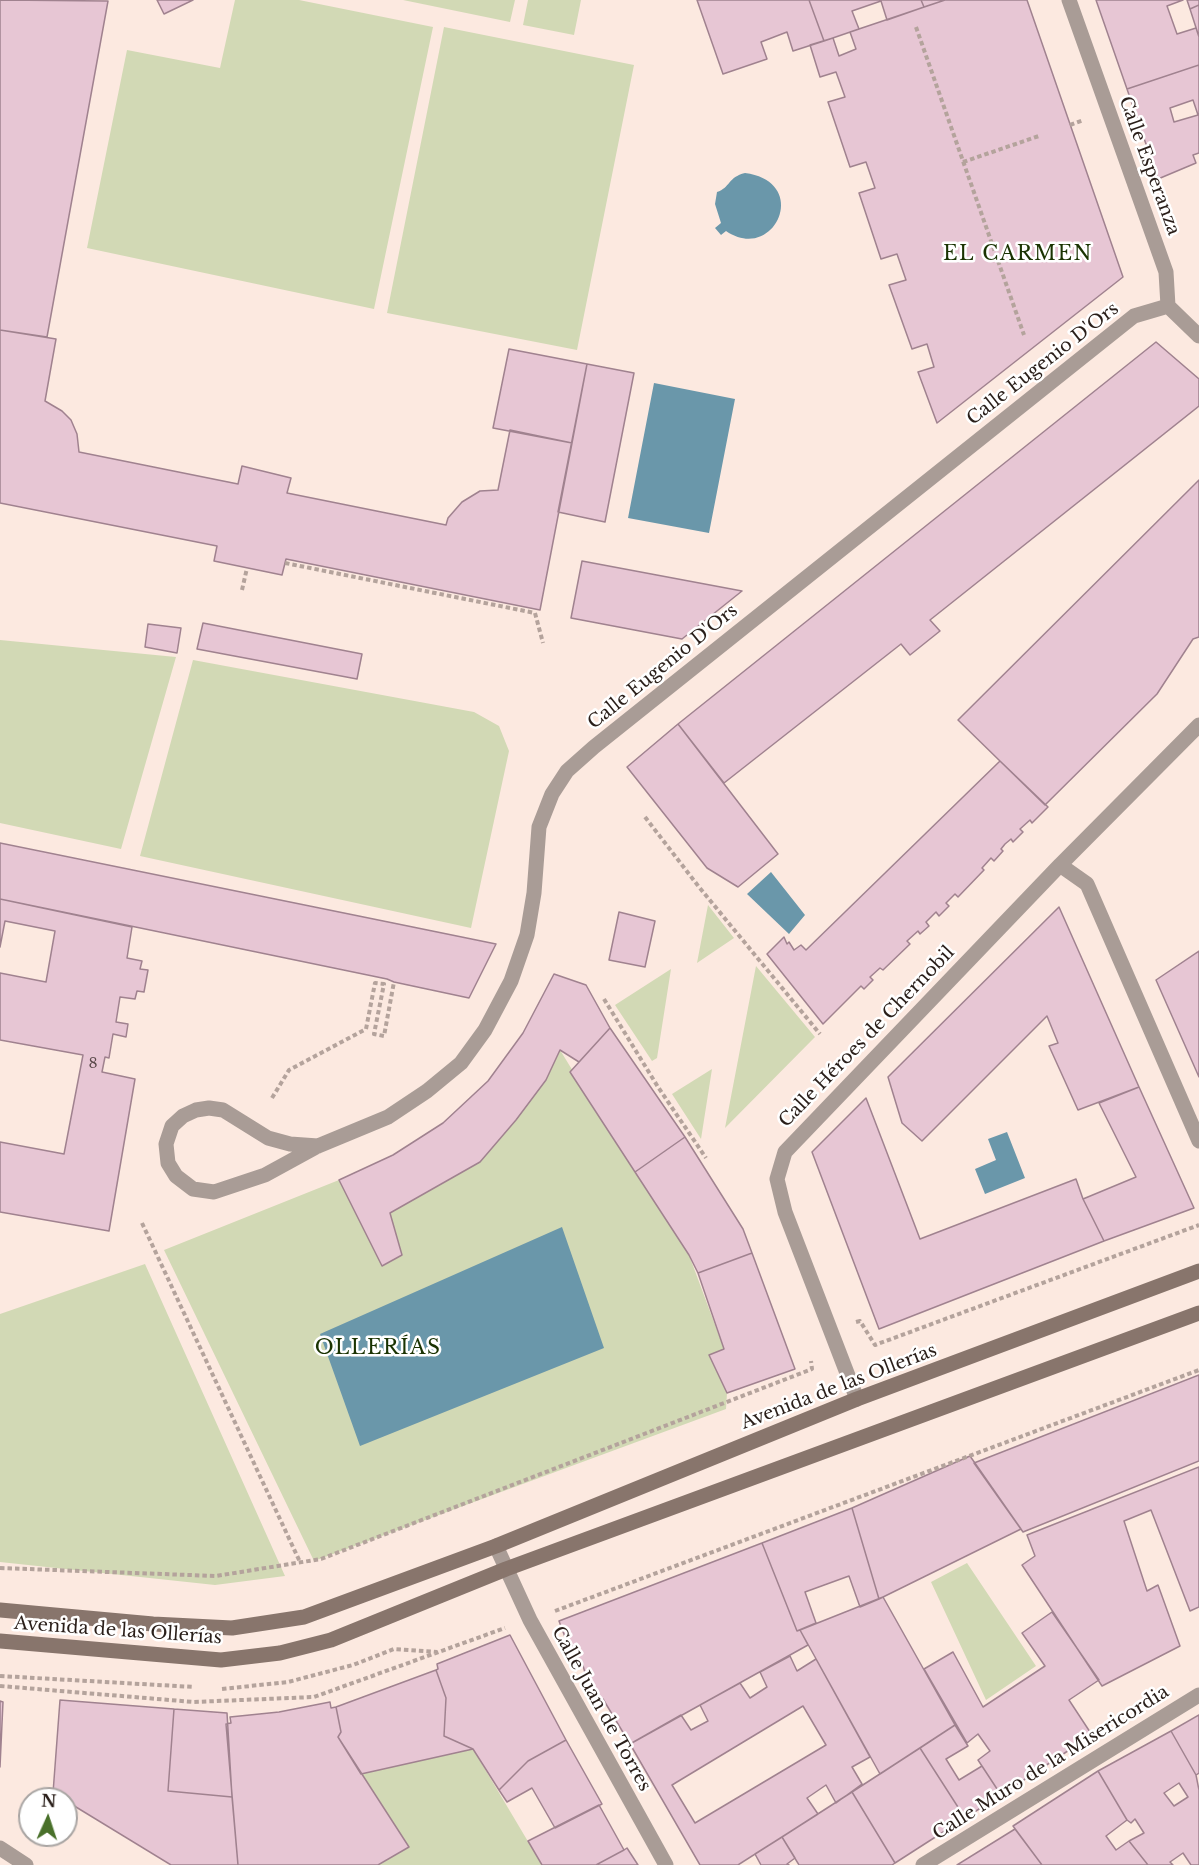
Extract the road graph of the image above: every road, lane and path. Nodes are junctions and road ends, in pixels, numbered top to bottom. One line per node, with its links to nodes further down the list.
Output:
1 (1069, 0): 5 (street, Calle Esperanza)
2 (916, 27): 4 (path)
3 (1039, 136): 4 (path)
4 (963, 162): 6 (path)
5 (1168, 306): 7 (street); 20 (street, Calle Eugenio D'Ors)
6 (1024, 335)
7 (1199, 336)
8 (285, 563): 11 (path)
9 (247, 568): 10 (path)
10 (242, 590)
11 (543, 643)
12 (1199, 725): 14 (street, Calle Héroes de Chernobil)
13 (645, 817): 17 (path)
14 (1060, 865): 19 (street); 26 (street, Calle Héroes de Chernobil)
15 (394, 982): 18 (path)
16 (604, 999): 21 (path)
17 (820, 1034)
18 (272, 1098)
19 (1199, 1141)
20 (318, 1146): 20 (street, Calle Eugenio D'Ors)
21 (706, 1158)
22 (142, 1223): 30 (path)
23 (1199, 1225): 26 (path)
24 (1199, 1271): 28 (main road, Avenida de las Ollerías)
25 (1199, 1314): 32 (main road, Avenida de las Ollerías)
26 (830, 1331): 28 (street, Calle Héroes de Chernobil); 30 (path)
27 (1199, 1370): 34 (path)
28 (856, 1399): 29 (main road, Avenida de las Ollerías)
29 (496, 1546): 32 (street); 33 (main road, Avenida de las Ollerías)
30 (300, 1562): 31 (path)
31 (0, 1568)
32 (506, 1569): 34 (street, Calle Juan de Torres); 35 (main road, Avenida de las Ollerías)
33 (0, 1610)
34 (530, 1620): 36 (path); 40 (street, Calle Juan de Torres)
35 (0, 1641)
36 (0, 1686)
37 (1199, 1695): 41 (street, Calle Muro de la Misericordia)
38 (0, 1848): 39 (street)
39 (26, 1865)
40 (666, 1865)
41 (923, 1865)

